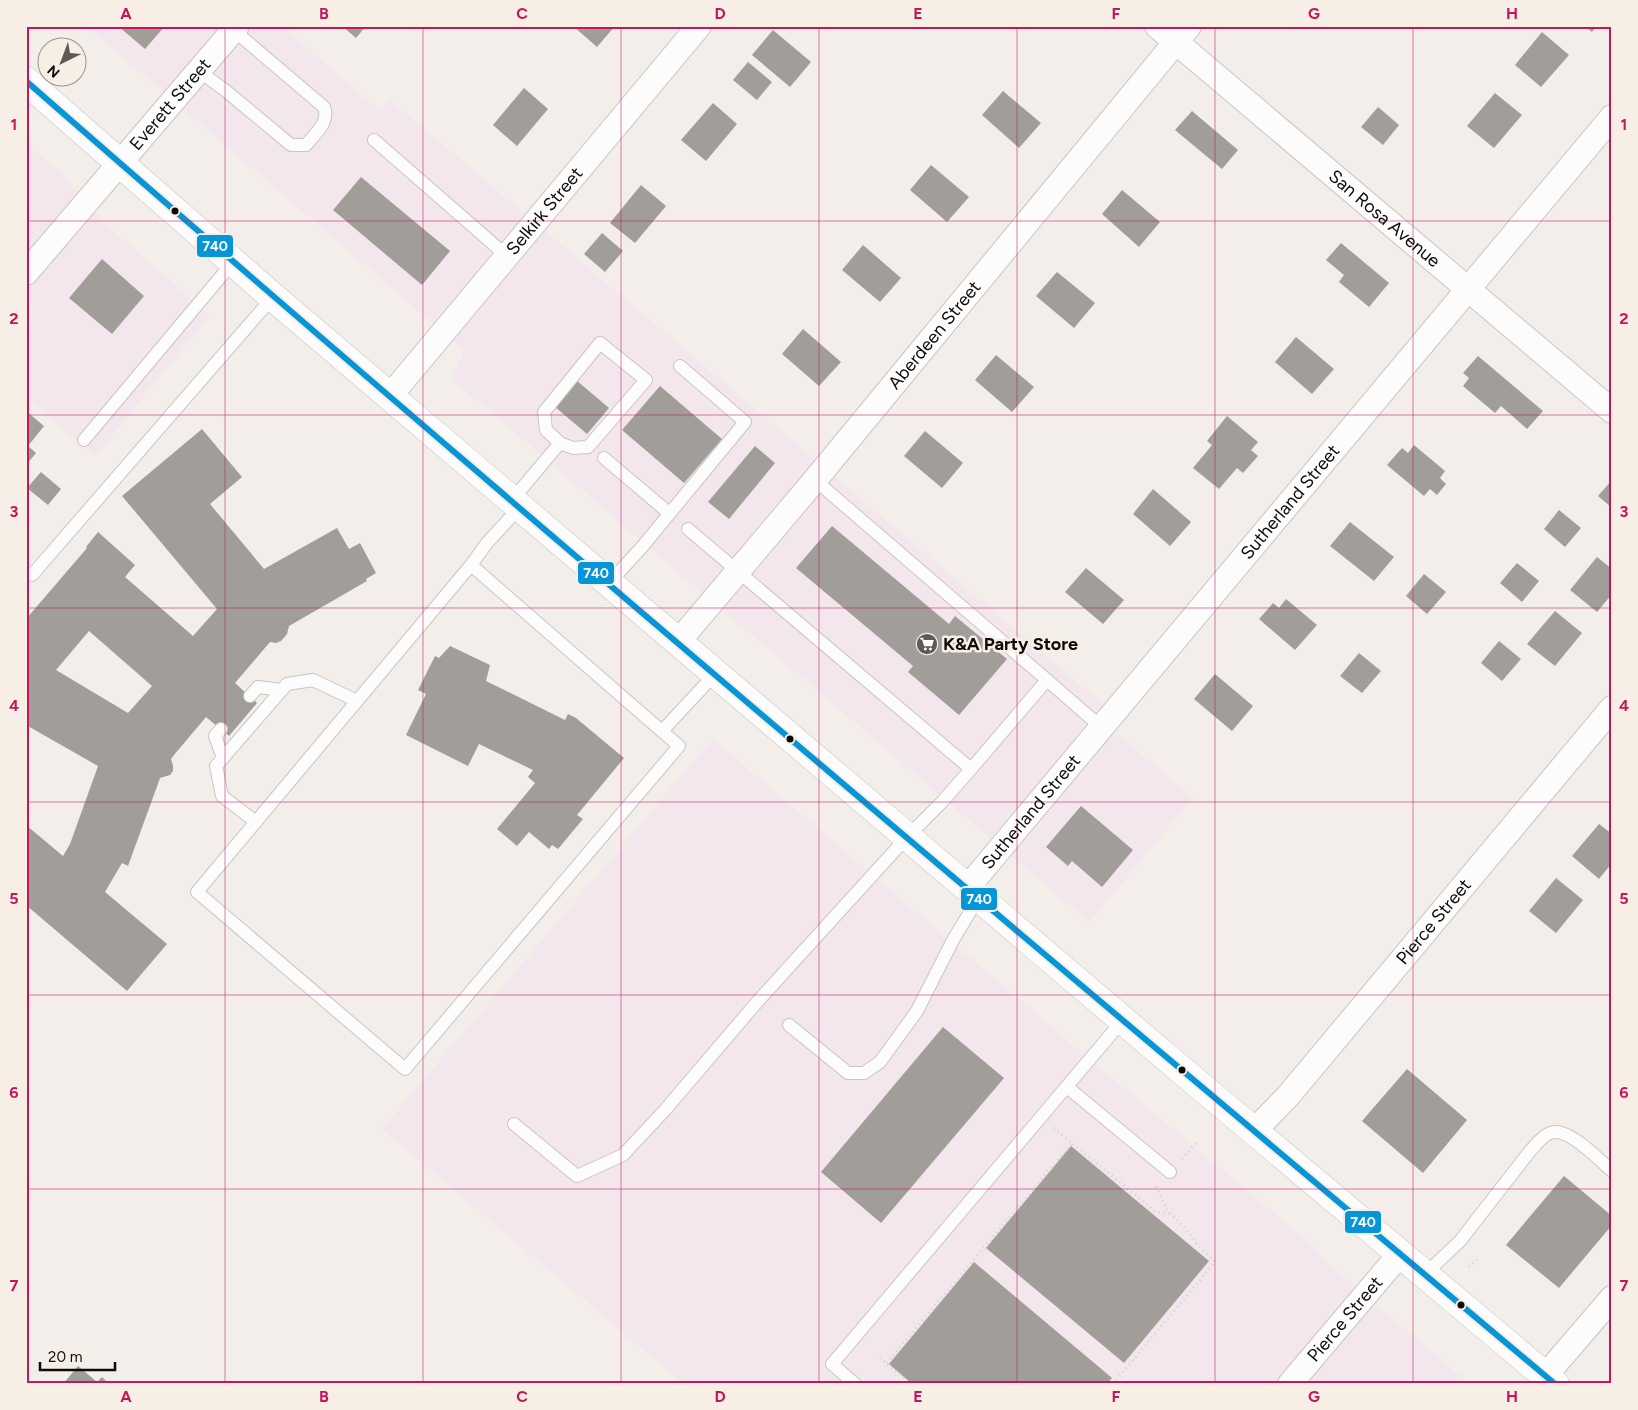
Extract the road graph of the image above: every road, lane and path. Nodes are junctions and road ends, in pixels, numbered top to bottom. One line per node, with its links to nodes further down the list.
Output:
1 (699, 26): 10 (street, Selkirk Street)
2 (1157, 26): 4 (street, San Rosa Avenue)
3 (233, 28): 5 (street, Everett Street); 5 (lane)
4 (1182, 34): 13 (street, San Rosa Avenue); 21 (street, Aberdeen Street)
5 (199, 71): 9 (street, Everett Street)
6 (26, 81): 9 (main road)
7 (1612, 117): 13 (street, Sutherland Street)
8 (374, 140): 10 (lane)
9 (120, 163): 11 (main road); 12 (street, Everett Street)
10 (507, 256): 16 (street, Selkirk Street)
11 (234, 261): 14 (main road); 18 (lane)
12 (26, 273)
13 (1467, 290): 17 (street, San Rosa Avenue); 36 (street, Sutherland Street)
14 (273, 297): 16 (main road); 27 (lane)
15 (680, 366): 23 (lane)
16 (390, 396): 22 (main road)
17 (1612, 412)
18 (84, 440)
19 (560, 443): 19 (lane); 22 (lane)
20 (604, 458): 23 (lane)
21 (815, 480): 26 (street, Aberdeen Street); 31 (lane)
22 (516, 503): 25 (lane); 28 (main road)
23 (669, 513): 28 (lane)
24 (688, 529): 26 (lane)
25 (471, 565): 34 (lane); 38 (lane)
26 (738, 572): 29 (street, Aberdeen Street); 40 (lane)
27 (32, 575)
28 (610, 582): 29 (main road)
29 (678, 642): 30 (main road)
30 (716, 673): 38 (lane); 42 (main road)
31 (1047, 680): 36 (lane); 40 (lane)
32 (281, 690): 33 (lane); 34 (lane); 39 (lane)
33 (250, 696)
34 (357, 702): 41 (lane)
35 (1612, 708): 49 (street, Pierce Street)
36 (1101, 727): 43 (street, Sutherland Street)
37 (221, 729): 39 (lane)
38 (662, 731): 41 (lane)
39 (223, 758): 41 (lane)
40 (970, 769): 42 (lane)
41 (256, 822)
42 (908, 836): 43 (main road); 48 (lane)
43 (974, 892): 44 (main road); 45 (lane)
44 (1123, 1020): 46 (lane); 49 (main road)
45 (789, 1025)
46 (1067, 1087): 47 (lane); 53 (lane)
47 (1041, 1117): 51 (path); 63 (lane)
48 (514, 1124)
49 (1254, 1131): 55 (main road)
50 (1197, 1142): 53 (path)
51 (1072, 1143): 54 (path); 61 (path)
52 (1612, 1171): 58 (lane)
53 (1170, 1172): 54 (path)
54 (1170, 1214): 65 (path)
55 (1400, 1254): 58 (main road); 66 (street, Pierce Street)
56 (1480, 1258): 57 (path)
57 (1469, 1267)
58 (1425, 1274): 62 (main road)
59 (1612, 1298): 62 (street)
60 (880, 1358): 61 (path)
61 (887, 1363): 64 (path)
62 (1550, 1380)
63 (855, 1384)
64 (911, 1384)
65 (1113, 1384)
66 (1290, 1384)

